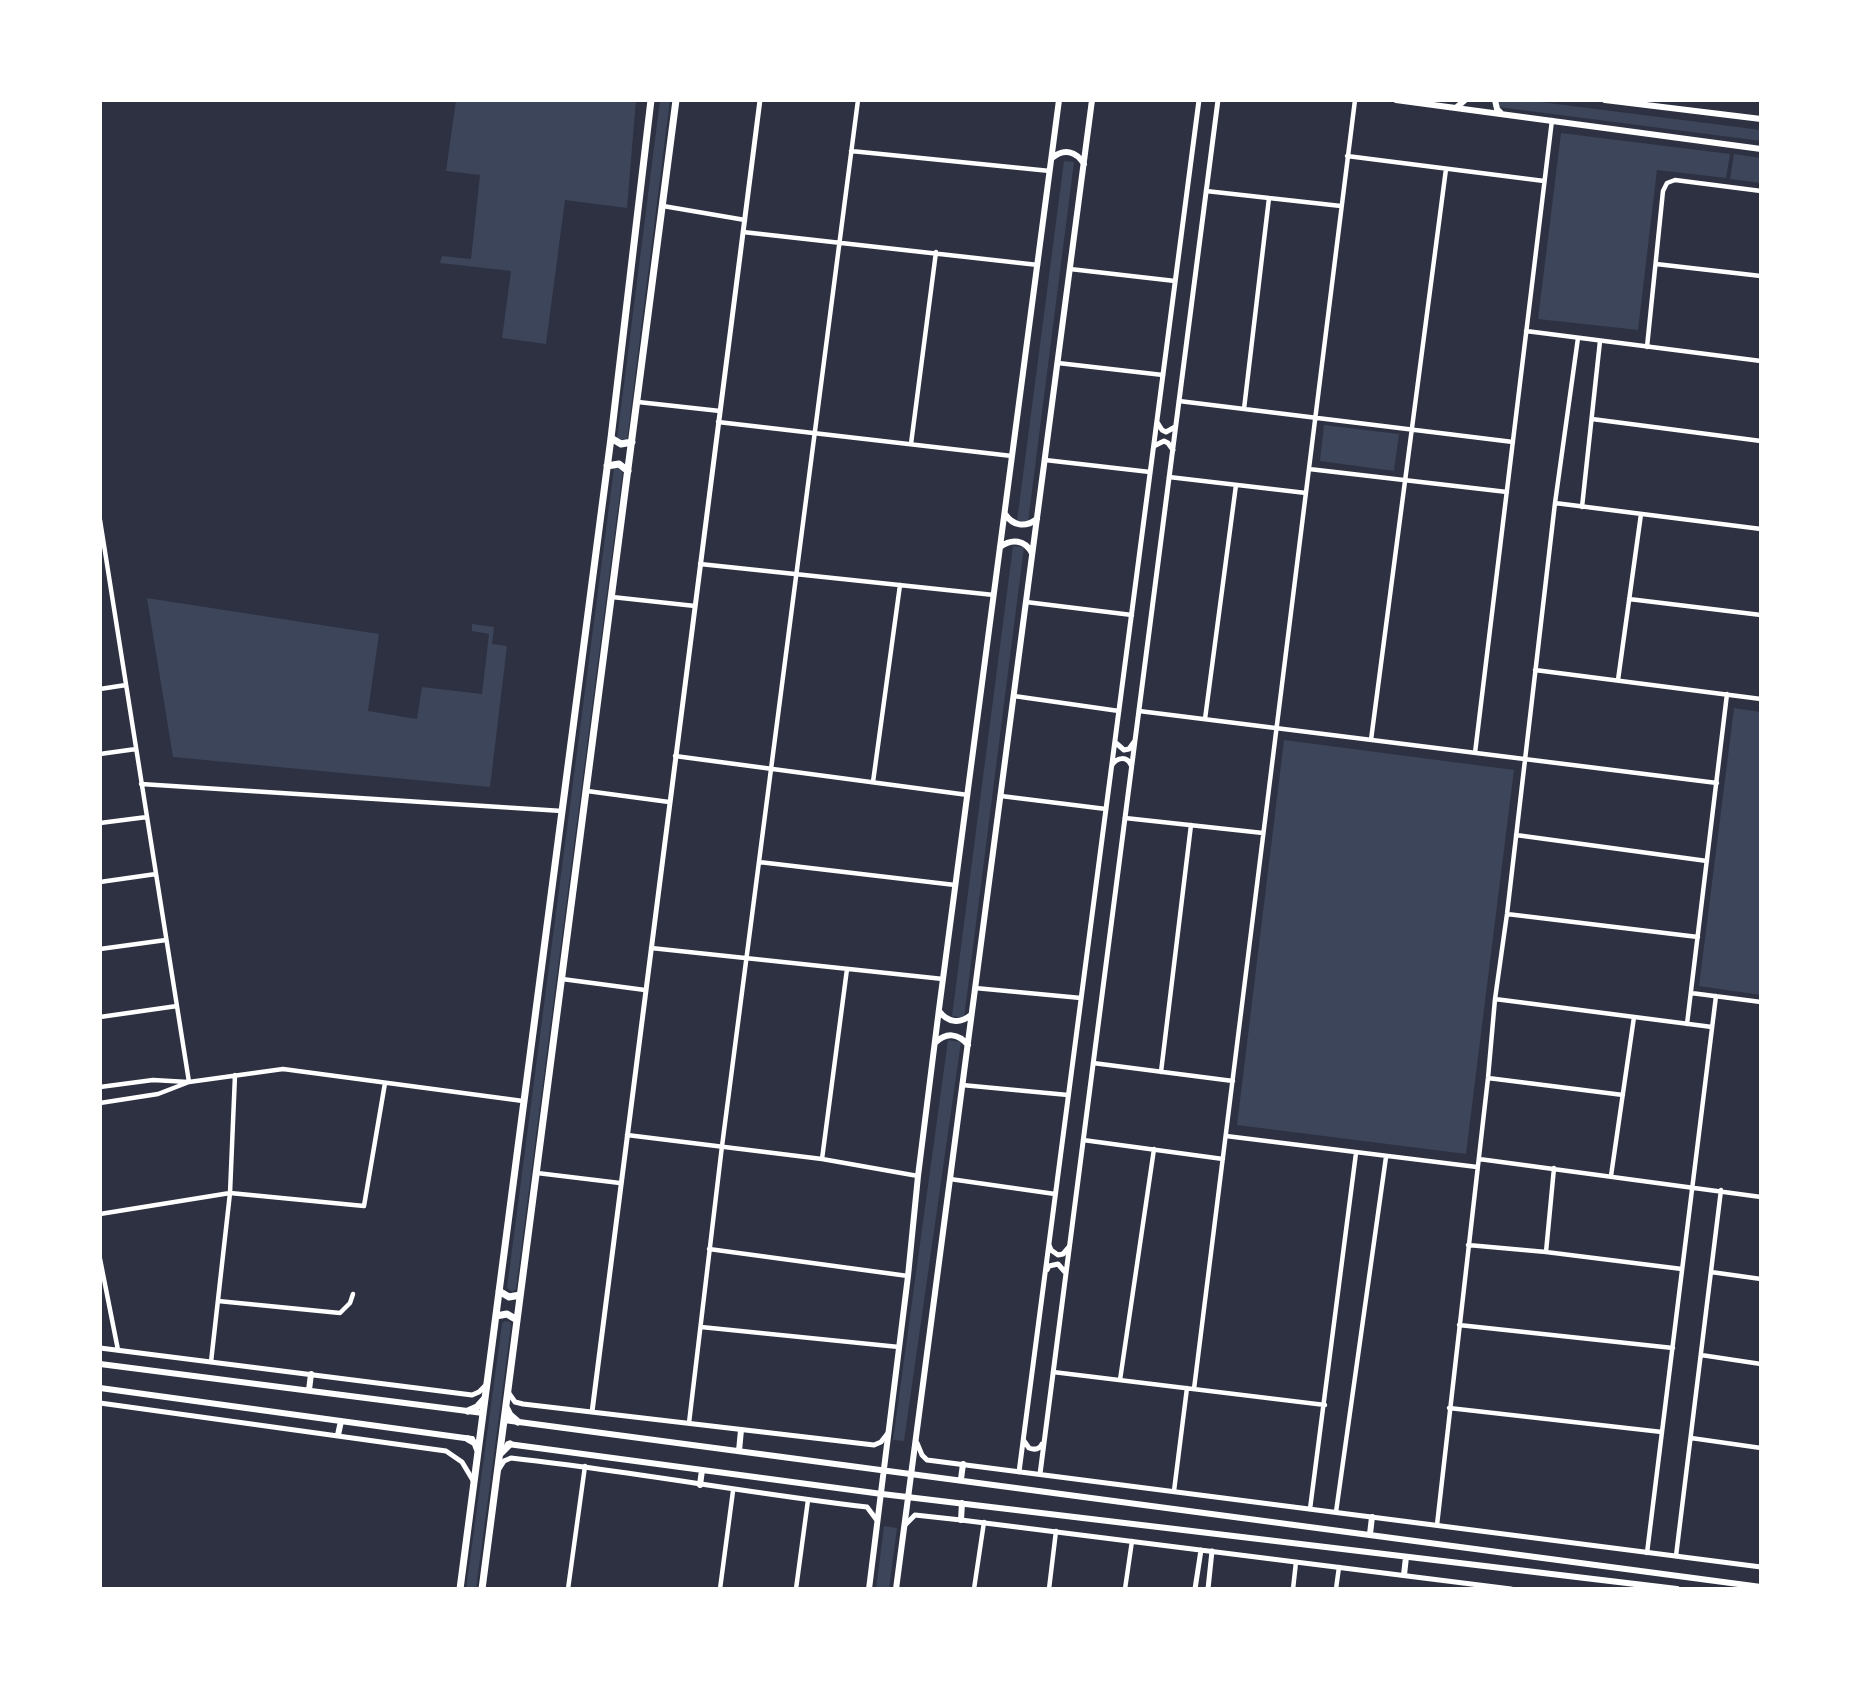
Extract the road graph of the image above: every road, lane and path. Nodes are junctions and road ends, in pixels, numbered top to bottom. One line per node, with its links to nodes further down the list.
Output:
1 (651, 100): 58 (highway)
2 (676, 100): 29 (highway)
3 (760, 100): 31 (street)
4 (858, 100): 19 (street)
5 (1059, 100): 21 (main road)
6 (1092, 100): 22 (main road)
7 (1199, 100): 39 (street)
8 (1354, 100): 20 (street)
9 (1396, 100): 14 (main road)
10 (1465, 100): 14 (main road)
11 (1495, 100): 15 (main road)
12 (1605, 100): 16 (main road)
13 (1217, 101): 26 (street)
14 (1457, 107): 15 (main road)
15 (1502, 114): 17 (main road)
16 (1761, 119)
17 (1552, 120): 18 (main road); 25 (street)
18 (1761, 149)
19 (851, 151): 24 (street); 33 (street)
20 (1348, 156): 23 (street); 30 (street)
21 (1052, 158): 22 (main road); 24 (main road)
22 (1084, 164): 37 (main road)
23 (1446, 169): 25 (street); 56 (street)
24 (1050, 171): 36 (main road)
25 (1544, 181): 40 (street)
26 (1206, 191): 28 (street); 47 (street)
27 (1761, 191): 35 (street)
28 (1269, 198): 30 (street); 49 (street)
29 (663, 206): 31 (street); 48 (highway)
30 (1341, 206): 51 (street)
31 (745, 220): 32 (street)
32 (743, 232): 33 (street); 50 (street)
33 (839, 242): 34 (street); 57 (street)
34 (936, 252): 36 (street); 62 (street)
35 (1656, 264): 38 (street); 43 (street)
36 (1038, 265): 65 (main road)
37 (1070, 269): 39 (street); 45 (main road)
38 (1761, 276)
39 (1175, 281): 46 (street)
40 (1526, 331): 41 (street); 61 (street)
41 (1578, 338): 42 (street); 76 (street)
42 (1600, 341): 43 (street); 52 (street)
43 (1647, 347): 44 (street)
44 (1761, 361)
45 (1058, 363): 46 (street); 66 (main road)
46 (1163, 375): 54 (street)
47 (1179, 401): 49 (street); 55 (street)
48 (638, 402): 50 (street); 60 (highway)
49 (1244, 409): 51 (street)
50 (720, 411): 53 (street)
51 (1315, 418): 56 (street); 68 (street)
52 (1592, 419): 59 (street); 77 (street)
53 (719, 422): 57 (street); 86 (street)
54 (1157, 422): 55 (street); 63 (street)
55 (1176, 425): 64 (street)
56 (1412, 429): 61 (street); 72 (street)
57 (815, 433): 62 (street); 87 (street)
58 (611, 438): 60 (highway); 67 (highway)
59 (1761, 441)
60 (632, 442): 69 (highway)
61 (1513, 442): 74 (street)
62 (911, 444): 65 (street)
63 (1154, 447): 64 (street); 70 (street)
64 (1173, 450): 71 (street)
65 (1013, 456): 78 (main road)
66 (1045, 460): 70 (street); 80 (main road)
67 (607, 466): 69 (highway); 126 (highway)
68 (1308, 469): 72 (street); 75 (street)
69 (628, 471): 90 (highway)
70 (1150, 472): 94 (street)
71 (1169, 477): 73 (street); 104 (street)
72 (1405, 480): 74 (street); 108 (street)
73 (1236, 485): 75 (street); 105 (street)
74 (1507, 492): 111 (street)
75 (1306, 493): 106 (street)
76 (1555, 503): 77 (street); 96 (street)
77 (1582, 507): 79 (street)
78 (1005, 514): 80 (main road); 83 (main road)
79 (1641, 514): 82 (street); 91 (street)
80 (1037, 519): 84 (main road)
81 (100, 520): 85 (street)
82 (1761, 529)
83 (1000, 547): 84 (main road); 89 (main road)
84 (1032, 553): 92 (main road)
85 (102, 555): 98 (street)
86 (700, 564): 87 (street); 93 (street)
87 (796, 574): 88 (street); 117 (street)
88 (900, 585): 89 (street); 118 (street)
89 (994, 595): 122 (main road)
90 (612, 597): 93 (street); 121 (highway)
91 (1629, 599): 95 (street); 97 (street)
92 (1026, 602): 94 (street); 101 (main road)
93 (695, 606): 113 (street)
94 (1132, 615): 103 (street)
95 (1761, 615)
96 (1535, 670): 97 (street); 114 (street)
97 (1618, 680): 100 (street)
98 (126, 685): 99 (street); 110 (street)
99 (100, 689)
100 (1727, 694): 102 (street); 119 (street)
101 (1014, 696): 103 (street); 123 (main road)
102 (1761, 699)
103 (1119, 711): 107 (street)
104 (1139, 711): 105 (street); 109 (street)
105 (1205, 719): 106 (street)
106 (1276, 728): 108 (street); 131 (street)
107 (1115, 740): 109 (street); 115 (street)
108 (1371, 740): 111 (street)
109 (1135, 741): 116 (street)
110 (136, 749): 112 (street); 120 (street)
111 (1475, 753): 114 (street)
112 (100, 754)
113 (675, 756): 117 (street); 124 (street)
114 (1525, 760): 119 (street); 132 (street)
115 (1112, 765): 116 (street); 125 (street)
116 (1131, 768): 128 (street)
117 (771, 769): 118 (street); 134 (street)
118 (873, 782): 122 (street)
119 (1717, 783): 133 (street)
120 (141, 784): 126 (street); 127 (street)
121 (587, 791): 124 (street); 145 (highway)
122 (968, 794): 137 (main road)
123 (1000, 796): 125 (street); 147 (main road)
124 (669, 802): 141 (street)
125 (1106, 809): 151 (street)
126 (562, 811): 174 (highway)
127 (147, 817): 129 (street); 135 (street)
128 (1125, 818): 130 (street); 163 (street)
129 (100, 823)
130 (1191, 825): 131 (street); 164 (street)
131 (1263, 833): 167 (street)
132 (1516, 835): 133 (street); 138 (street)
133 (1707, 861): 139 (street)
134 (759, 862): 137 (street); 143 (street)
135 (156, 874): 136 (street); 140 (street)
136 (100, 882)
137 (956, 885): 146 (main road)
138 (1507, 914): 139 (street); 152 (street)
139 (1698, 937): 149 (street)
140 (166, 940): 142 (street); 154 (street)
141 (650, 947): 143 (street); 148 (street)
142 (100, 949)
143 (746, 958): 144 (street); 179 (street)
144 (847, 969): 146 (street); 185 (street)
145 (562, 979): 148 (street); 188 (highway)
146 (943, 979): 155 (main road)
147 (975, 988): 151 (street); 156 (main road)
148 (645, 990): 176 (street)
149 (1691, 993): 150 (street); 159 (street)
150 (1716, 996): 153 (street); 160 (street)
151 (1081, 998): 172 (street)
152 (1494, 999): 158 (street); 166 (street)
153 (1761, 1002)
154 (177, 1006): 157 (street); 168 (street)
155 (939, 1009): 156 (main road); 161 (main road)
156 (971, 1015): 162 (main road)
157 (100, 1017)
158 (1634, 1017): 159 (street); 173 (street)
159 (1687, 1024): 160 (street)
160 (1712, 1027): 193 (street)
161 (935, 1043): 162 (main road); 189 (main road)
162 (968, 1045): 170 (main road)
163 (1093, 1063): 164 (street); 178 (street)
164 (1161, 1072): 167 (street)
165 (235, 1074): 168 (street); 169 (street); 195 (street)
166 (1488, 1078): 173 (street); 184 (street)
167 (1233, 1081): 177 (street)
168 (189, 1083): 171 (street); 175 (street)
169 (385, 1083): 174 (street); 195 (street)
170 (962, 1084): 172 (street); 191 (main road)
171 (100, 1087)
172 (1068, 1095): 196 (street)
173 (1623, 1095): 190 (street)
174 (524, 1102): 211 (highway)
175 (100, 1103)
176 (626, 1135): 179 (street); 192 (street)
177 (1226, 1136): 181 (street); 183 (street)
178 (1083, 1140): 180 (street); 201 (street)
179 (722, 1146): 185 (street); 202 (street)
180 (1154, 1149): 183 (street); 229 (street)
181 (1356, 1153): 182 (street); 239 (street)
182 (1386, 1157): 186 (street); 282 (street)
183 (1223, 1158): 233 (street)
184 (1479, 1158): 186 (street); 187 (street)
185 (822, 1159): 189 (street)
186 (1477, 1167): 200 (street)
187 (1554, 1168): 190 (street); 203 (street)
188 (536, 1173): 192 (street); 213 (highway)
189 (918, 1176): 209 (main road)
190 (1611, 1176): 193 (street)
191 (950, 1179): 196 (street); 251 (main road)
192 (620, 1183): 242 (street)
193 (1693, 1187): 194 (street); 205 (street)
194 (1721, 1190): 197 (street); 207 (street)
195 (230, 1193): 198 (street); 214 (street)
196 (1055, 1194): 199 (street)
197 (1761, 1197)
198 (100, 1214)
199 (1049, 1245): 201 (street); 206 (street)
200 (1468, 1245): 203 (street); 217 (street)
201 (1069, 1247): 208 (street)
202 (709, 1250): 209 (street); 218 (street)
203 (1546, 1252): 205 (street)
204 (100, 1259): 222 (street)
205 (1682, 1269): 221 (street)
206 (1045, 1272): 208 (street); 253 (street)
207 (1711, 1272): 210 (street); 223 (street)
208 (1066, 1275): 227 (street)
209 (908, 1276): 219 (main road)
210 (1761, 1279)
211 (499, 1291): 213 (highway); 215 (highway)
212 (353, 1294): 214 (street)
213 (520, 1295): 216 (highway)
214 (218, 1301): 224 (street)
215 (496, 1316): 216 (highway); 230 (highway)
216 (517, 1320): 235 (highway)
217 (1459, 1325): 221 (street); 240 (street)
218 (701, 1327): 219 (street); 247 (street)
219 (900, 1347): 248 (main road)
220 (100, 1348): 222 (street)
221 (1673, 1348): 250 (street)
222 (118, 1350): 224 (street)
223 (1700, 1354): 226 (street); 254 (street)
224 (211, 1362): 228 (street)
225 (100, 1364): 234 (main road)
226 (1761, 1364)
227 (1053, 1372): 229 (street); 256 (street)
228 (311, 1374): 230 (street); 234 (main road)
229 (1121, 1380): 232 (street)
230 (487, 1383): 236 (highway)
231 (100, 1388): 245 (main road)
232 (1187, 1388): 233 (street); 276 (street)
233 (1194, 1389): 239 (street)
234 (309, 1390): 241 (main road)
235 (507, 1390): 238 (highway); 242 (street)
236 (485, 1398): 241 (highway); 243 (highway)
237 (100, 1403): 252 (street)
238 (506, 1405): 244 (highway); 246 (highway)
239 (1325, 1405): 281 (street)
240 (1449, 1408): 250 (street); 287 (street)
241 (468, 1411): 243 (main road)
242 (592, 1412): 247 (street)
243 (483, 1413): 257 (highway)
244 (504, 1420): 246 (main road); 258 (highway)
245 (341, 1422): 252 (main road); 255 (main road)
246 (518, 1422): 262 (main road)
247 (689, 1423): 249 (street)
248 (890, 1427): 249 (street); 267 (main road)
249 (741, 1430): 262 (main road)
250 (1662, 1432): 294 (street)
251 (917, 1433): 264 (street); 269 (main road)
252 (338, 1435): 273 (street)
253 (1023, 1438): 256 (street); 268 (street)
254 (1691, 1438): 260 (street); 295 (street)
255 (468, 1439): 257 (main road); 261 (highway)
256 (1045, 1439): 270 (street)
257 (480, 1440): 261 (highway)
258 (500, 1443): 259 (main road); 263 (highway)
259 (510, 1444): 263 (highway); 266 (main road)
260 (1761, 1448)
261 (478, 1451): 273 (highway)
262 (739, 1451): 267 (main road)
263 (499, 1454): 271 (highway)
264 (963, 1464): 268 (street); 272 (main road)
265 (585, 1466): 271 (street); 274 (street); 304 (street)
266 (702, 1470): 274 (main road); 277 (main road)
267 (885, 1470): 269 (main road); 277 (main road)
268 (1019, 1472): 270 (street)
269 (911, 1473): 272 (main road); 278 (main road)
270 (1040, 1474): 276 (street)
271 (497, 1475): 303 (highway)
272 (961, 1479): 290 (main road)
273 (475, 1482): 302 (highway)
274 (700, 1485): 275 (street)
275 (733, 1491): 279 (street); 305 (street)
276 (1174, 1492): 281 (street)
277 (882, 1494): 278 (main road); 286 (main road)
278 (908, 1497): 280 (main road); 288 (main road)
279 (808, 1500): 286 (street); 306 (street)
280 (962, 1503): 284 (main road); 296 (main road)
281 (1310, 1509): 282 (street)
282 (1336, 1512): 283 (street)
283 (1372, 1517): 287 (street); 290 (main road)
284 (961, 1520): 285 (street); 288 (street)
285 (984, 1522): 289 (street); 309 (street)
286 (878, 1525): 307 (main road)
287 (1437, 1525): 294 (street)
288 (904, 1528): 308 (main road)
289 (1056, 1531): 291 (street); 310 (street)
290 (1370, 1534): 301 (main road)
291 (1132, 1541): 292 (street); 311 (street)
292 (1201, 1550): 293 (street); 312 (street)
293 (1212, 1551): 297 (street); 313 (street)
294 (1647, 1553): 295 (street)
295 (1676, 1556): 299 (street)
296 (1406, 1557): 300 (main road); 317 (main road)
297 (1296, 1562): 298 (street); 314 (street)
298 (1339, 1567): 300 (street); 315 (street)
299 (1761, 1567)
300 (1404, 1575): 316 (street)
301 (1761, 1587)
302 (460, 1589)
303 (482, 1589)
304 (568, 1589)
305 (720, 1589)
306 (796, 1589)
307 (869, 1589)
308 (896, 1589)
309 (974, 1589)
310 (1049, 1589)
311 (1125, 1589)
312 (1195, 1589)
313 (1208, 1589)
314 (1293, 1589)
315 (1336, 1589)
316 (1508, 1589)
317 (1677, 1589)

